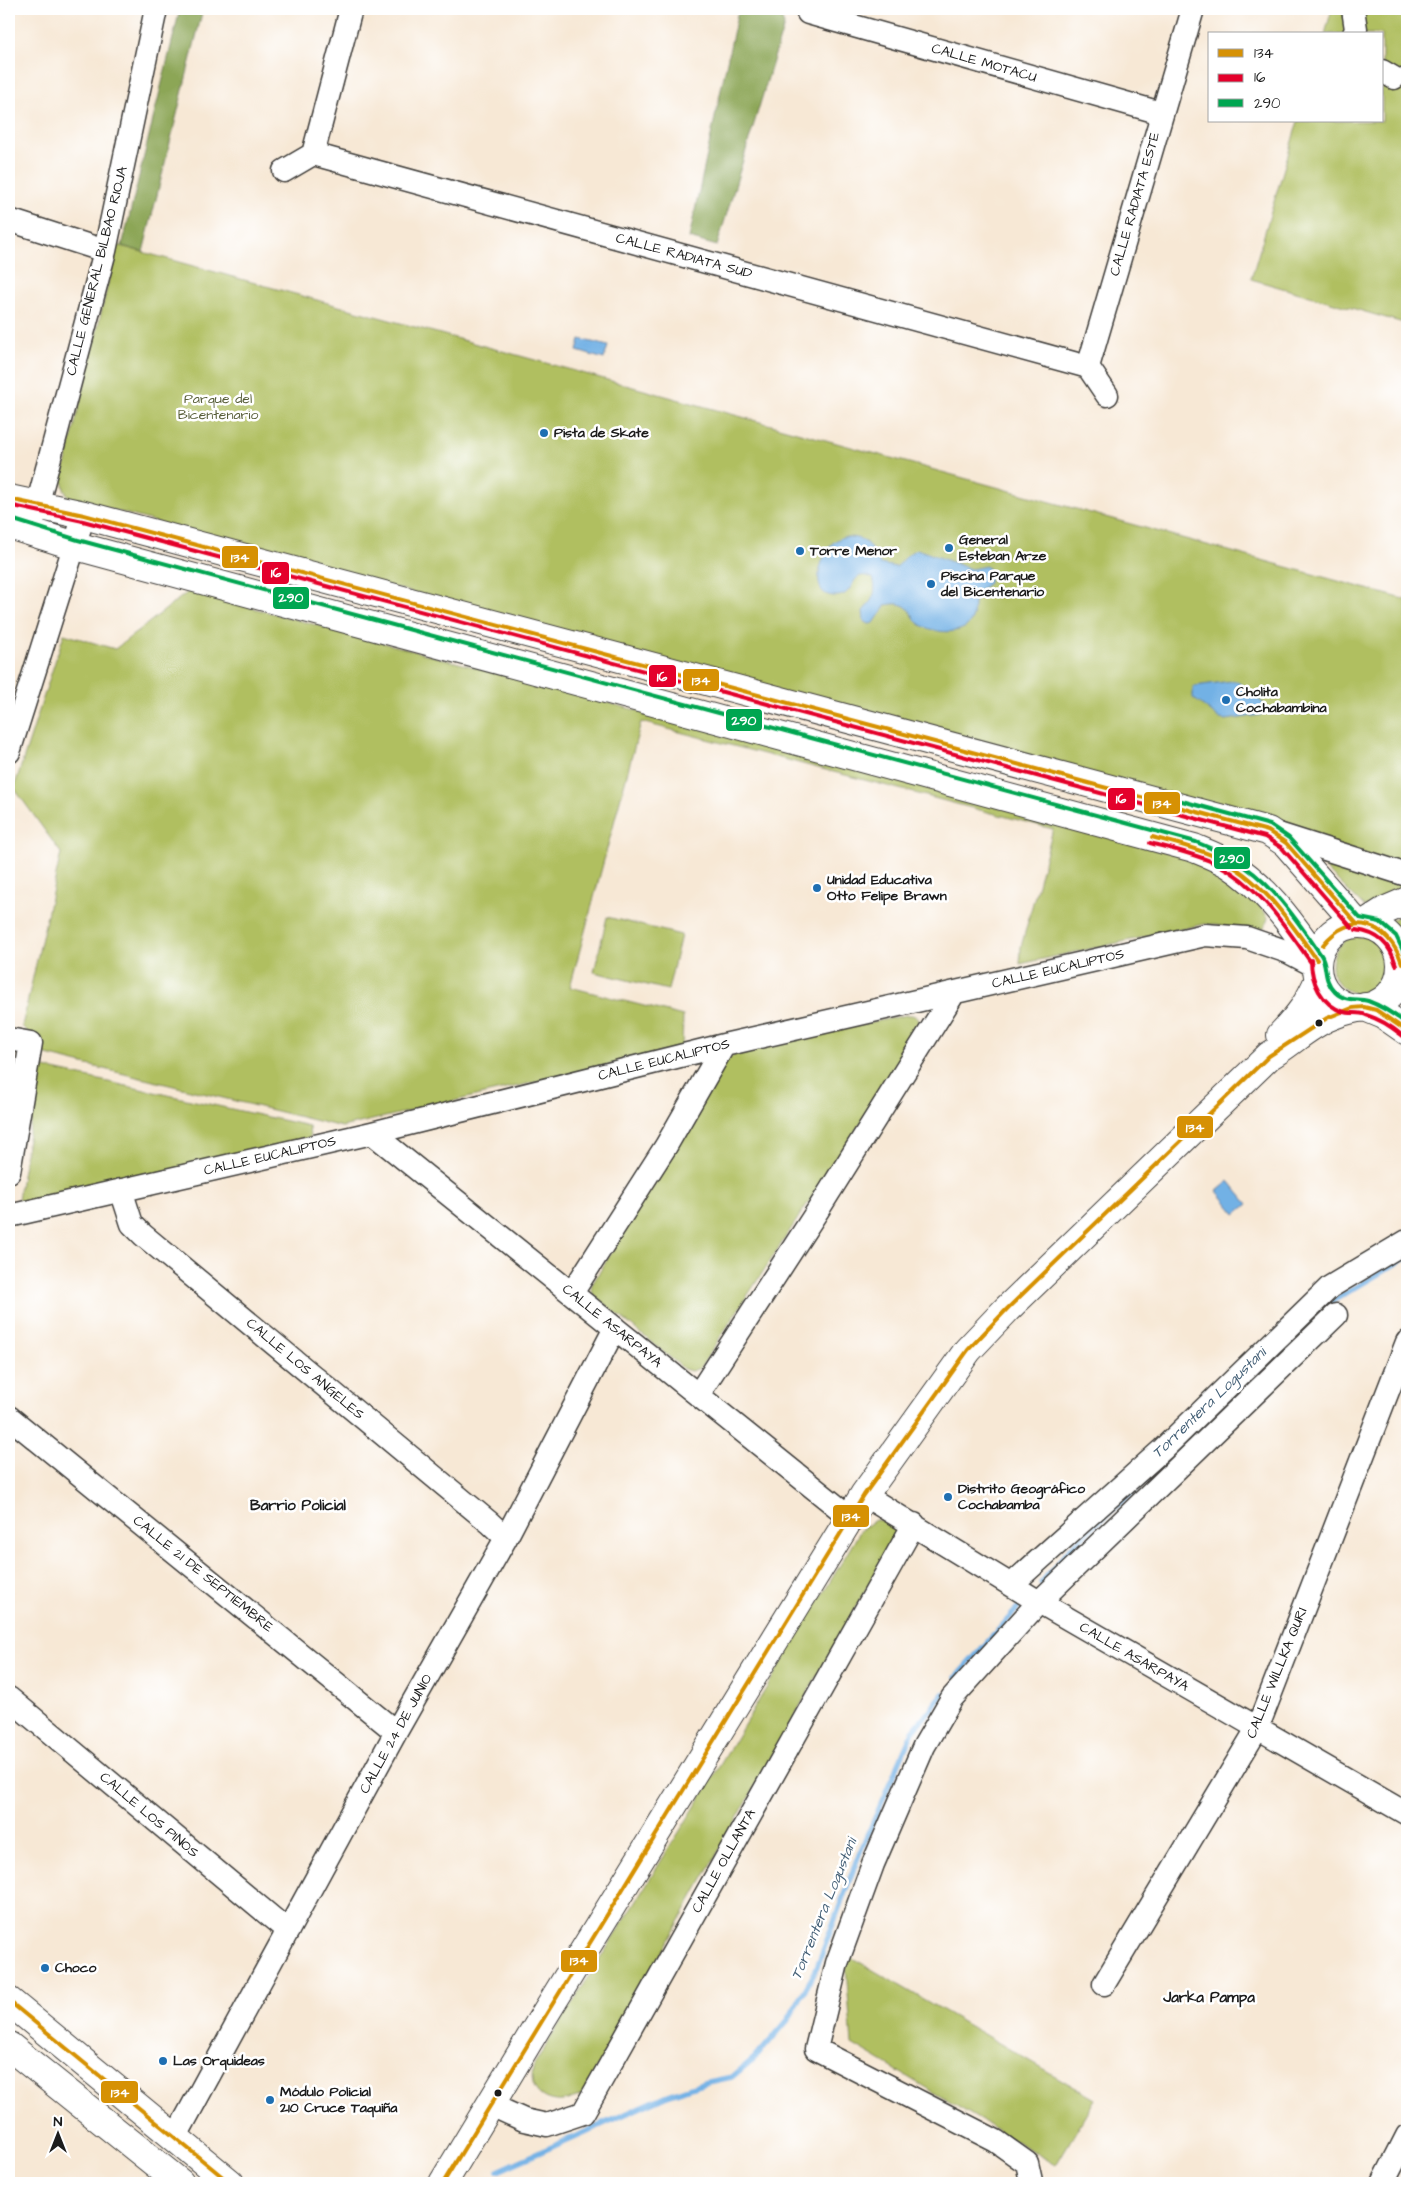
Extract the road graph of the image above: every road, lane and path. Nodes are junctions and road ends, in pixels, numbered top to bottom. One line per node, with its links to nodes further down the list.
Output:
1 (156, 9): 11 (street, CALLE GENERAL BILBAO RIOJA)
2 (351, 9): 8 (street)
3 (1353, 9): 6 (street)
4 (808, 13): 7 (street, CALLE MOTACU)
5 (1188, 15): 7 (street, CALLE RADIATA ESTE)
6 (1355, 32)
7 (1161, 113): 12 (street, CALLE RADIATA ESTE)
8 (313, 154): 9 (street); 12 (street, CALLE RADIATA SUD)
9 (284, 171)
10 (9, 220): 11 (street)
11 (105, 251): 16 (street, CALLE GENERAL BILBAO RIOJA)
12 (1088, 367): 13 (street)
13 (1107, 395)
14 (9, 499): 16 (main road)
15 (84, 515): 16 (main road); 17 (street); 19 (main road)
16 (25, 521): 17 (main road)
17 (76, 546): 18 (street); 24 (main road)
18 (9, 752)
19 (1268, 831): 20 (street); 22 (main road)
20 (1407, 875)
21 (1407, 901): 22 (main road)
22 (1360, 924): 23 (main road); 24 (main road)
23 (1404, 960): 26 (main road)
24 (1318, 969): 25 (street, CALLE EUCALIPTOS); 26 (main road); 30 (main road)
25 (954, 993): 29 (street, CALLE EUCALIPTOS); 40 (street)
26 (1361, 1007): 27 (main road); 30 (main road)
27 (1407, 1031)
28 (9, 1039): 32 (street)
29 (724, 1045): 31 (street, CALLE EUCALIPTOS); 36 (street)
30 (1268, 1056): 42 (main road)
31 (372, 1133): 33 (street, CALLE EUCALIPTOS); 36 (street, CALLE ASARPAYA)
32 (9, 1172)
33 (121, 1190): 34 (street, CALLE EUCALIPTOS); 44 (street, CALLE LOS ANGELES)
34 (9, 1216)
35 (1407, 1242): 45 (street)
36 (572, 1293): 38 (street, CALLE ASARPAYA)
37 (1336, 1315): 46 (street)
38 (614, 1328): 40 (street, CALLE ASARPAYA); 44 (street, CALLE 24 DE JUNIO)
39 (1407, 1342): 48 (street, CALLE WILLKA QURI)
40 (698, 1395): 42 (street, CALLE ASARPAYA)
41 (9, 1417): 49 (street, CALLE 21 DE SEPTIEMBRE)
42 (858, 1507): 43 (street, CALLE ASARPAYA); 55 (main road)
43 (914, 1524): 45 (street, CALLE ASARPAYA); 55 (street, CALLE OLLANTA)
44 (506, 1538): 49 (street, CALLE 24 DE JUNIO)
45 (1011, 1585): 46 (street, CALLE ASARPAYA)
46 (1039, 1602): 48 (street, CALLE ASARPAYA); 59 (street)
47 (9, 1698): 51 (street, CALLE LOS PINOS)
48 (1257, 1729): 50 (street, CALLE ASARPAYA); 52 (street, CALLE WILLKA QURI)
49 (396, 1732): 51 (street, CALLE 24 DE JUNIO)
50 (1407, 1814)
51 (288, 1931): 57 (street, CALLE 24 DE JUNIO)
52 (1104, 1984)
53 (9, 2001): 57 (main road)
54 (9, 2046): 60 (main road)
55 (491, 2105): 58 (main road)
56 (1407, 2136): 64 (street)
57 (175, 2138): 61 (main road)
58 (465, 2150): 62 (main road); 63 (main road)
59 (1031, 2181)
60 (180, 2183)
61 (230, 2183)
62 (443, 2183)
63 (468, 2183)
64 (1383, 2183)

